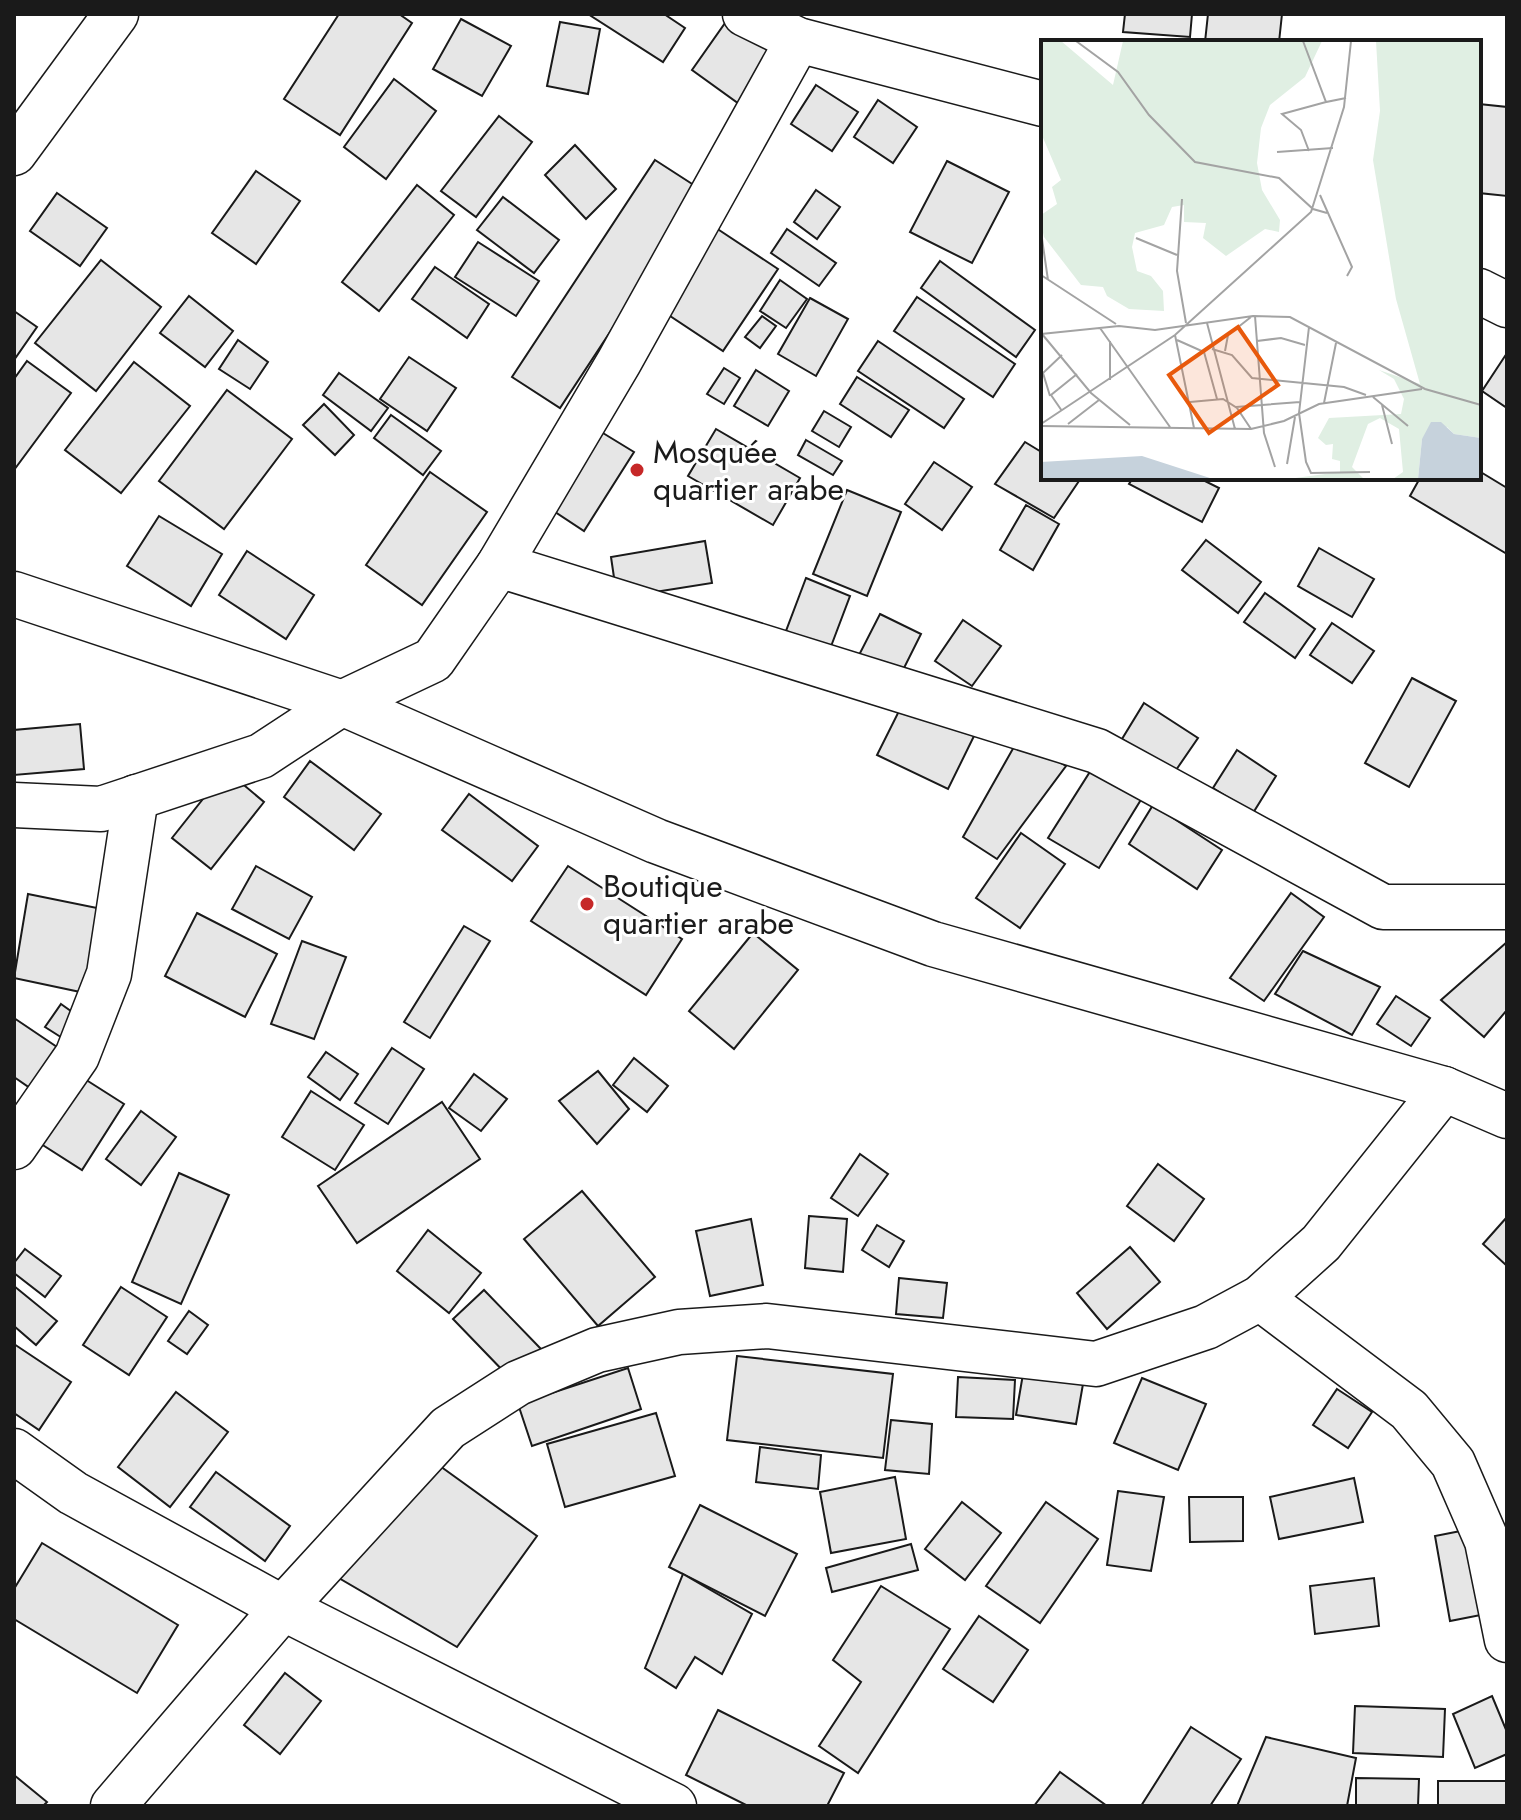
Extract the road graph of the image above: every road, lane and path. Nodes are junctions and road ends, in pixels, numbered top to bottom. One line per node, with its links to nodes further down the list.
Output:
1 (116, 14): 5 (street)
2 (745, 14): 3 (street)
3 (798, 40): 4 (street); 8 (street)
4 (1041, 103)
5 (14, 153)
6 (1481, 292): 7 (street)
7 (1507, 305)
8 (499, 565): 10 (street); 13 (street)
9 (14, 594): 10 (street)
10 (342, 703): 11 (street); 14 (street)
11 (136, 797): 12 (street); 16 (street)
12 (14, 805)
13 (1507, 907)
14 (1444, 1089): 15 (street); 17 (street)
15 (1507, 1116)
16 (14, 1147)
17 (1260, 1298): 19 (street); 20 (street)
18 (14, 1451): 19 (street)
19 (283, 1608): 21 (street); 22 (street)
20 (1507, 1640)
21 (113, 1806)
22 (674, 1806)

